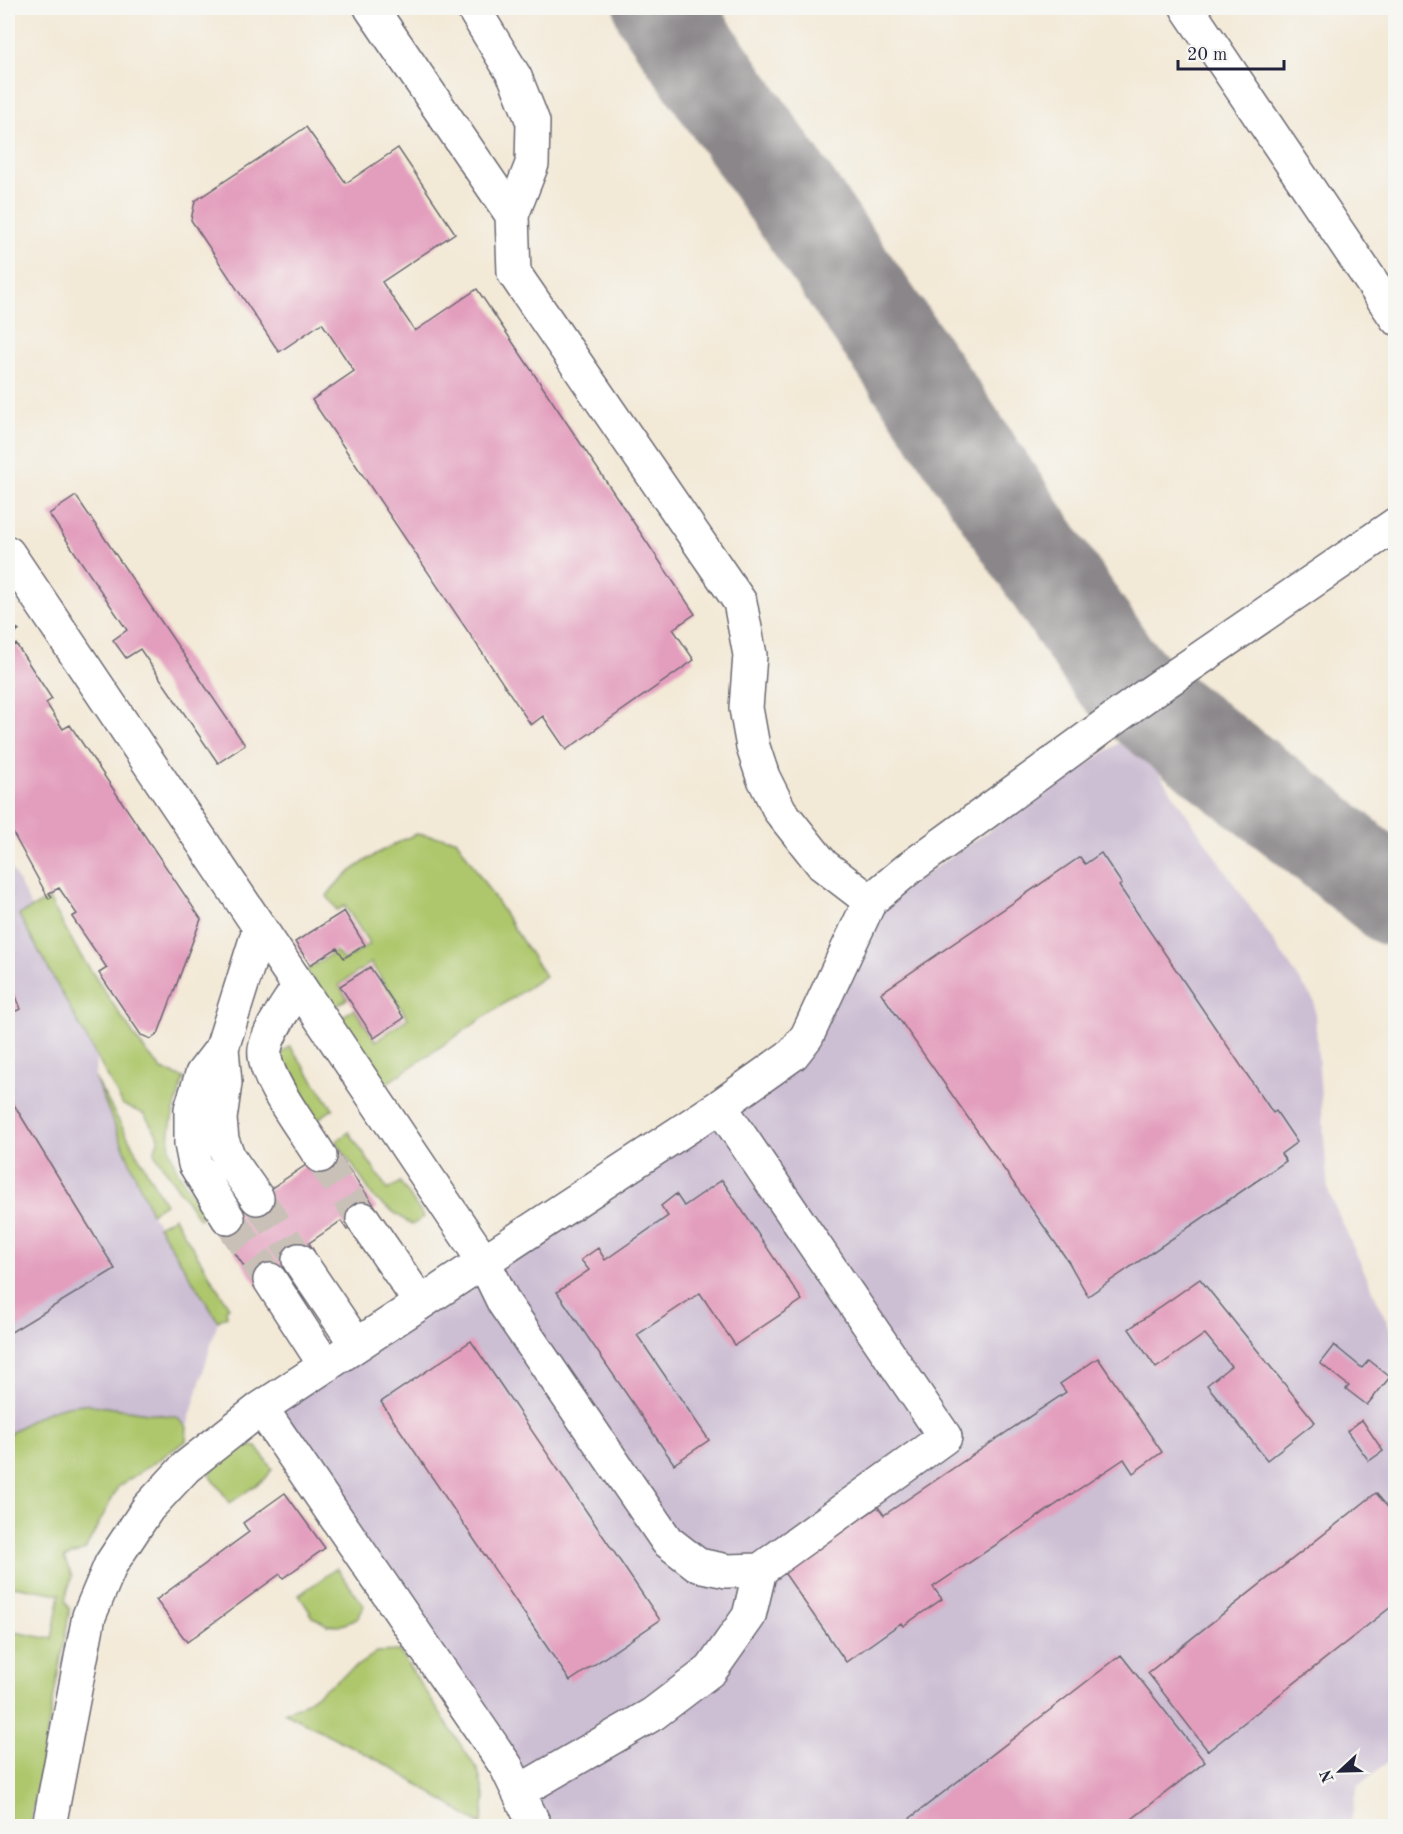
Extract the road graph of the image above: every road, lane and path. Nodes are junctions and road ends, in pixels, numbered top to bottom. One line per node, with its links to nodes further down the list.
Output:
1 (372, 8): 4 (lane)
2 (473, 8): 4 (lane)
3 (1187, 8): 5 (lane)
4 (512, 215): 8 (lane)
5 (1395, 318)
6 (1395, 524): 8 (lane)
7 (8, 553): 9 (lane)
8 (870, 901): 12 (lane)
9 (259, 930): 10 (lane); 11 (lane)
10 (298, 987): 13 (lane); 18 (lane)
11 (222, 1048): 14 (lane); 15 (lane)
12 (720, 1106): 18 (lane); 24 (lane)
13 (321, 1156)
14 (257, 1198)
15 (228, 1218)
16 (363, 1219): 20 (lane)
17 (299, 1260): 21 (lane)
18 (483, 1260): 20 (lane); 24 (lane)
19 (270, 1280): 22 (lane)
20 (420, 1302): 21 (lane)
21 (356, 1344): 22 (lane)
22 (325, 1365): 23 (lane)
23 (261, 1408): 25 (lane); 26 (lane)
24 (760, 1570): 25 (lane)
25 (520, 1791): 27 (lane)
26 (49, 1827)
27 (535, 1827)

